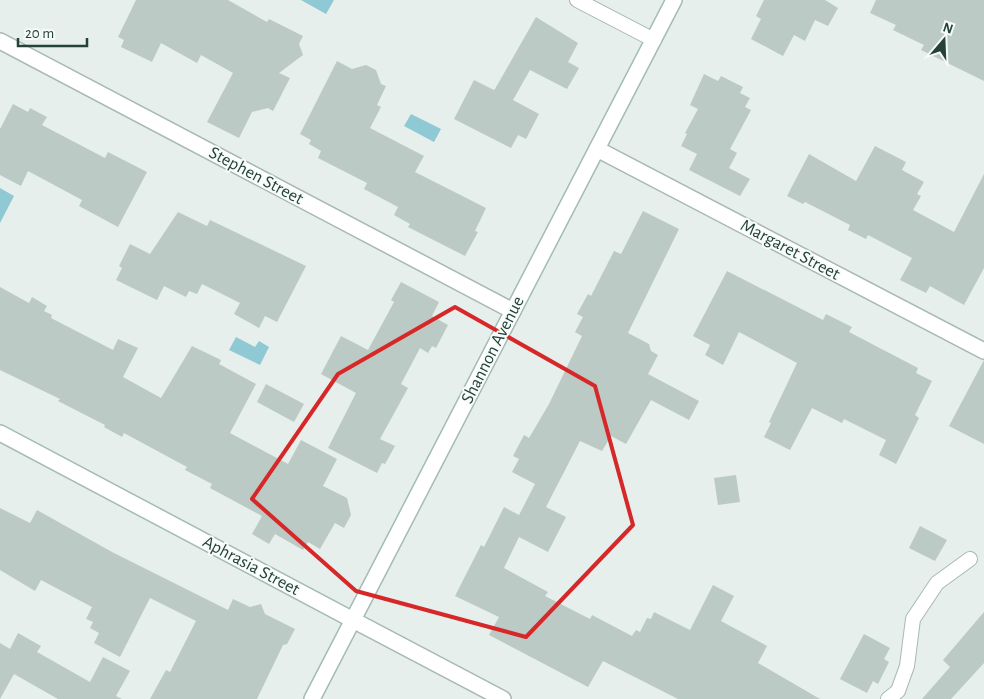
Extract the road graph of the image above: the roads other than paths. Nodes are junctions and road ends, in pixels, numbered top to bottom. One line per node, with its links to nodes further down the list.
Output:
1 (576, 0): 3 (lane)
2 (674, 0): 3 (main road, Shannon Avenue)
3 (654, 40): 5 (main road, Shannon Avenue)
4 (0, 41): 6 (main road, Stephen Street)
5 (597, 149): 6 (main road, Shannon Avenue); 7 (main road, Margaret Street)
6 (513, 311): 10 (main road, Shannon Avenue)
7 (984, 352)
8 (0, 433): 10 (main road, Aphrasia Street)
9 (970, 559): 13 (lane)
10 (353, 620): 11 (main road, Shannon Avenue); 12 (main road, Aphrasia Street)
11 (312, 699)
12 (503, 699)
13 (888, 699)

